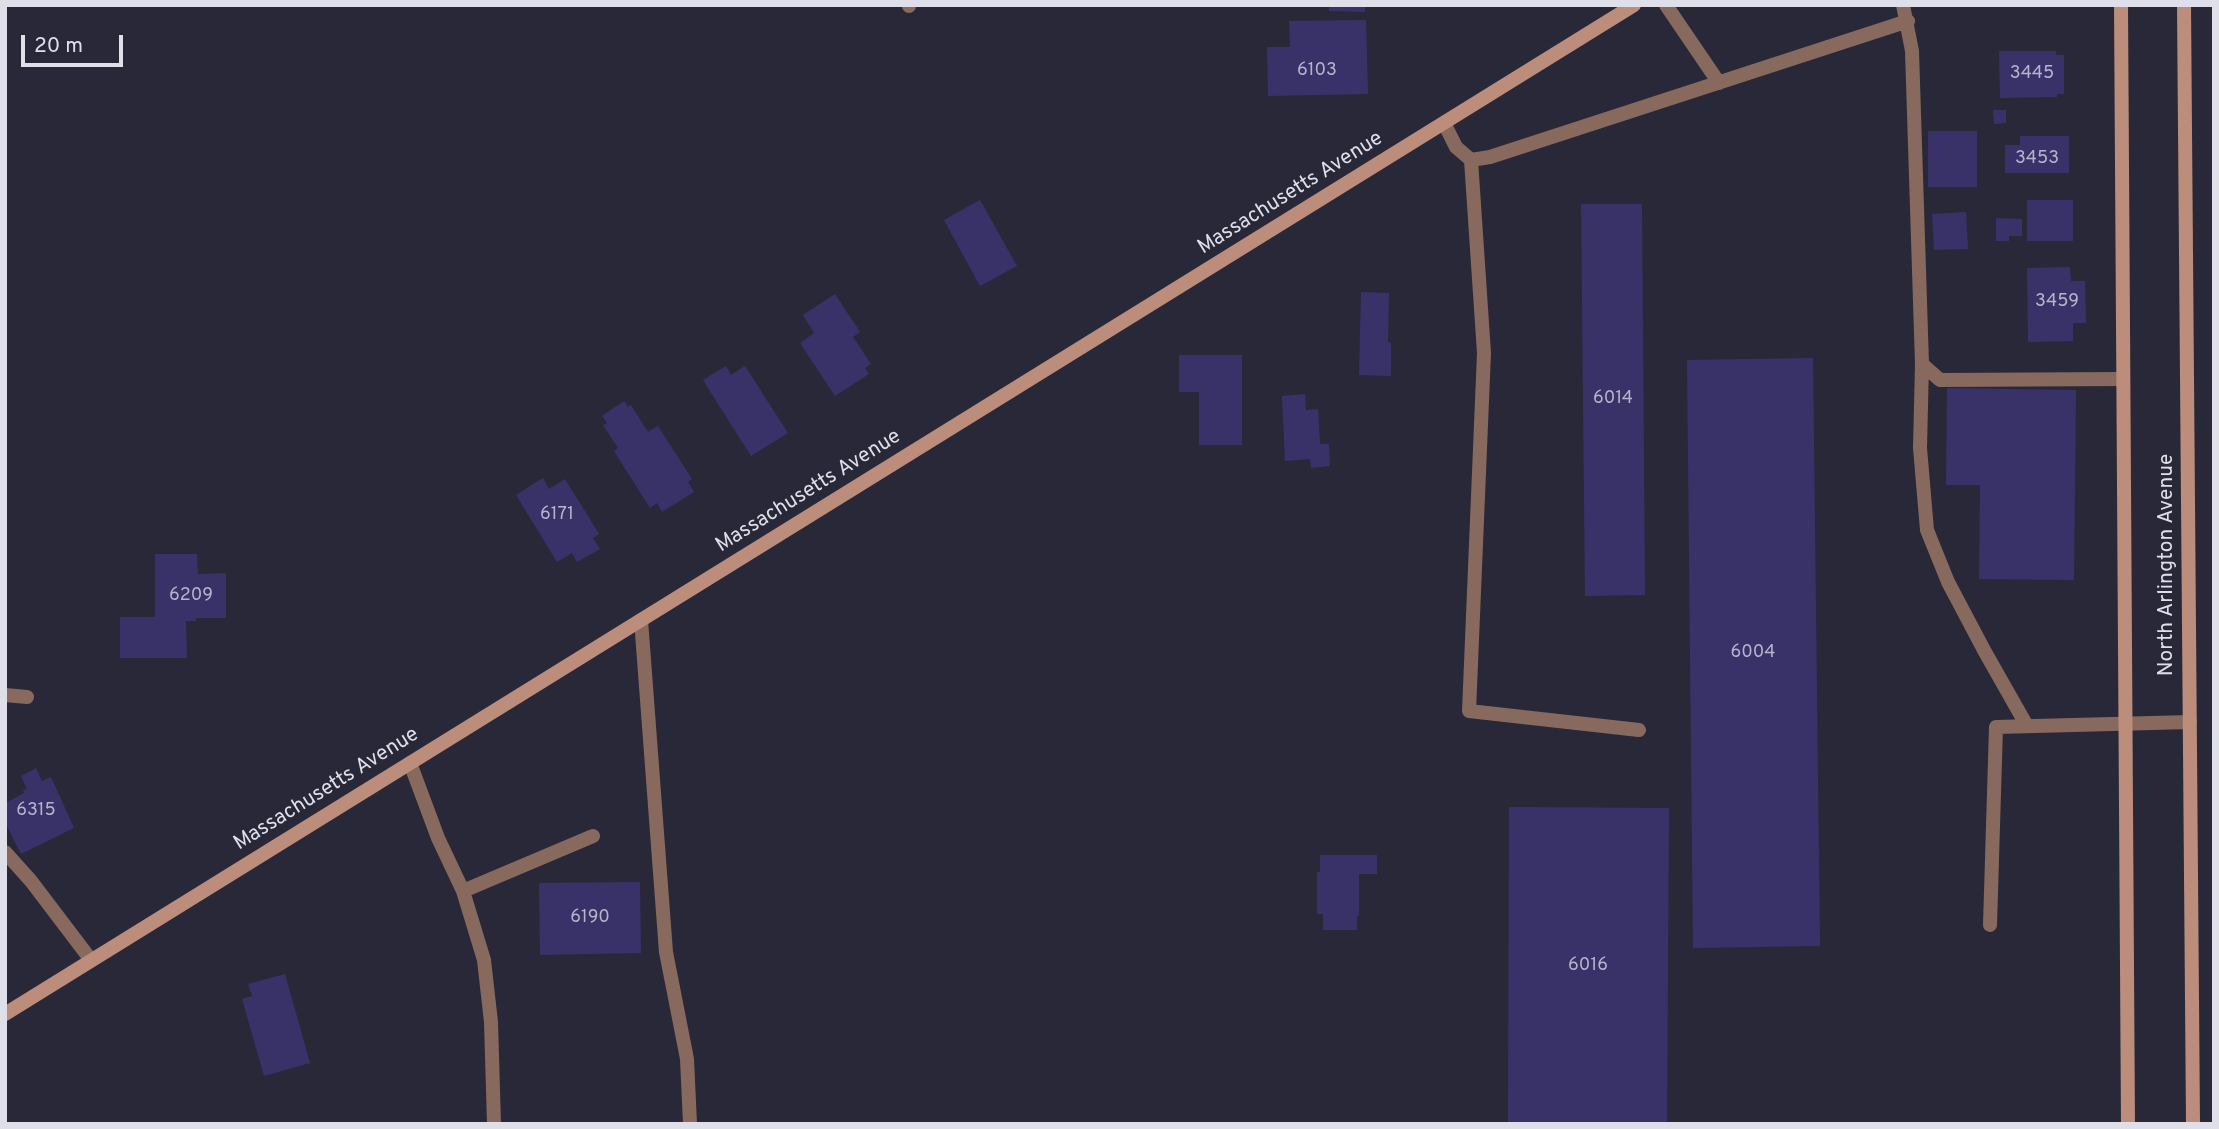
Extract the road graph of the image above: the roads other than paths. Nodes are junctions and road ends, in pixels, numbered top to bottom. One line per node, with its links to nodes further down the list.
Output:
1 (1634, 5): 8 (main road, Massachusetts Avenue)
2 (1666, 5): 7 (lane)
3 (1903, 5): 6 (lane)
4 (2121, 5): 11 (main road, North Arlington Avenue)
5 (2184, 5): 15 (main road, North Arlington Avenue)
6 (1908, 21): 7 (lane); 10 (lane)
7 (1719, 83): 9 (lane)
8 (1444, 123): 9 (lane); 12 (main road, Massachusetts Avenue)
9 (1471, 160): 18 (lane)
10 (1922, 364): 11 (lane); 17 (lane)
11 (2123, 379): 16 (main road, North Arlington Avenue)
12 (640, 621): 19 (main road, Massachusetts Avenue); 27 (lane)
13 (5, 695): 14 (lane)
14 (27, 697)
15 (2190, 722): 16 (lane); 29 (main road, North Arlington Avenue)
16 (2126, 725): 17 (lane); 28 (main road, North Arlington Avenue)
17 (2027, 726): 23 (lane)
18 (1639, 730)
19 (410, 763): 22 (lane); 24 (main road, Massachusetts Avenue)
20 (593, 836): 22 (lane)
21 (5, 852): 24 (lane)
22 (463, 891): 26 (lane)
23 (1990, 925)
24 (91, 960): 25 (main road, Massachusetts Avenue)
25 (5, 1014)
26 (494, 1124)
27 (690, 1124)
28 (2128, 1124)
29 (2193, 1124)

